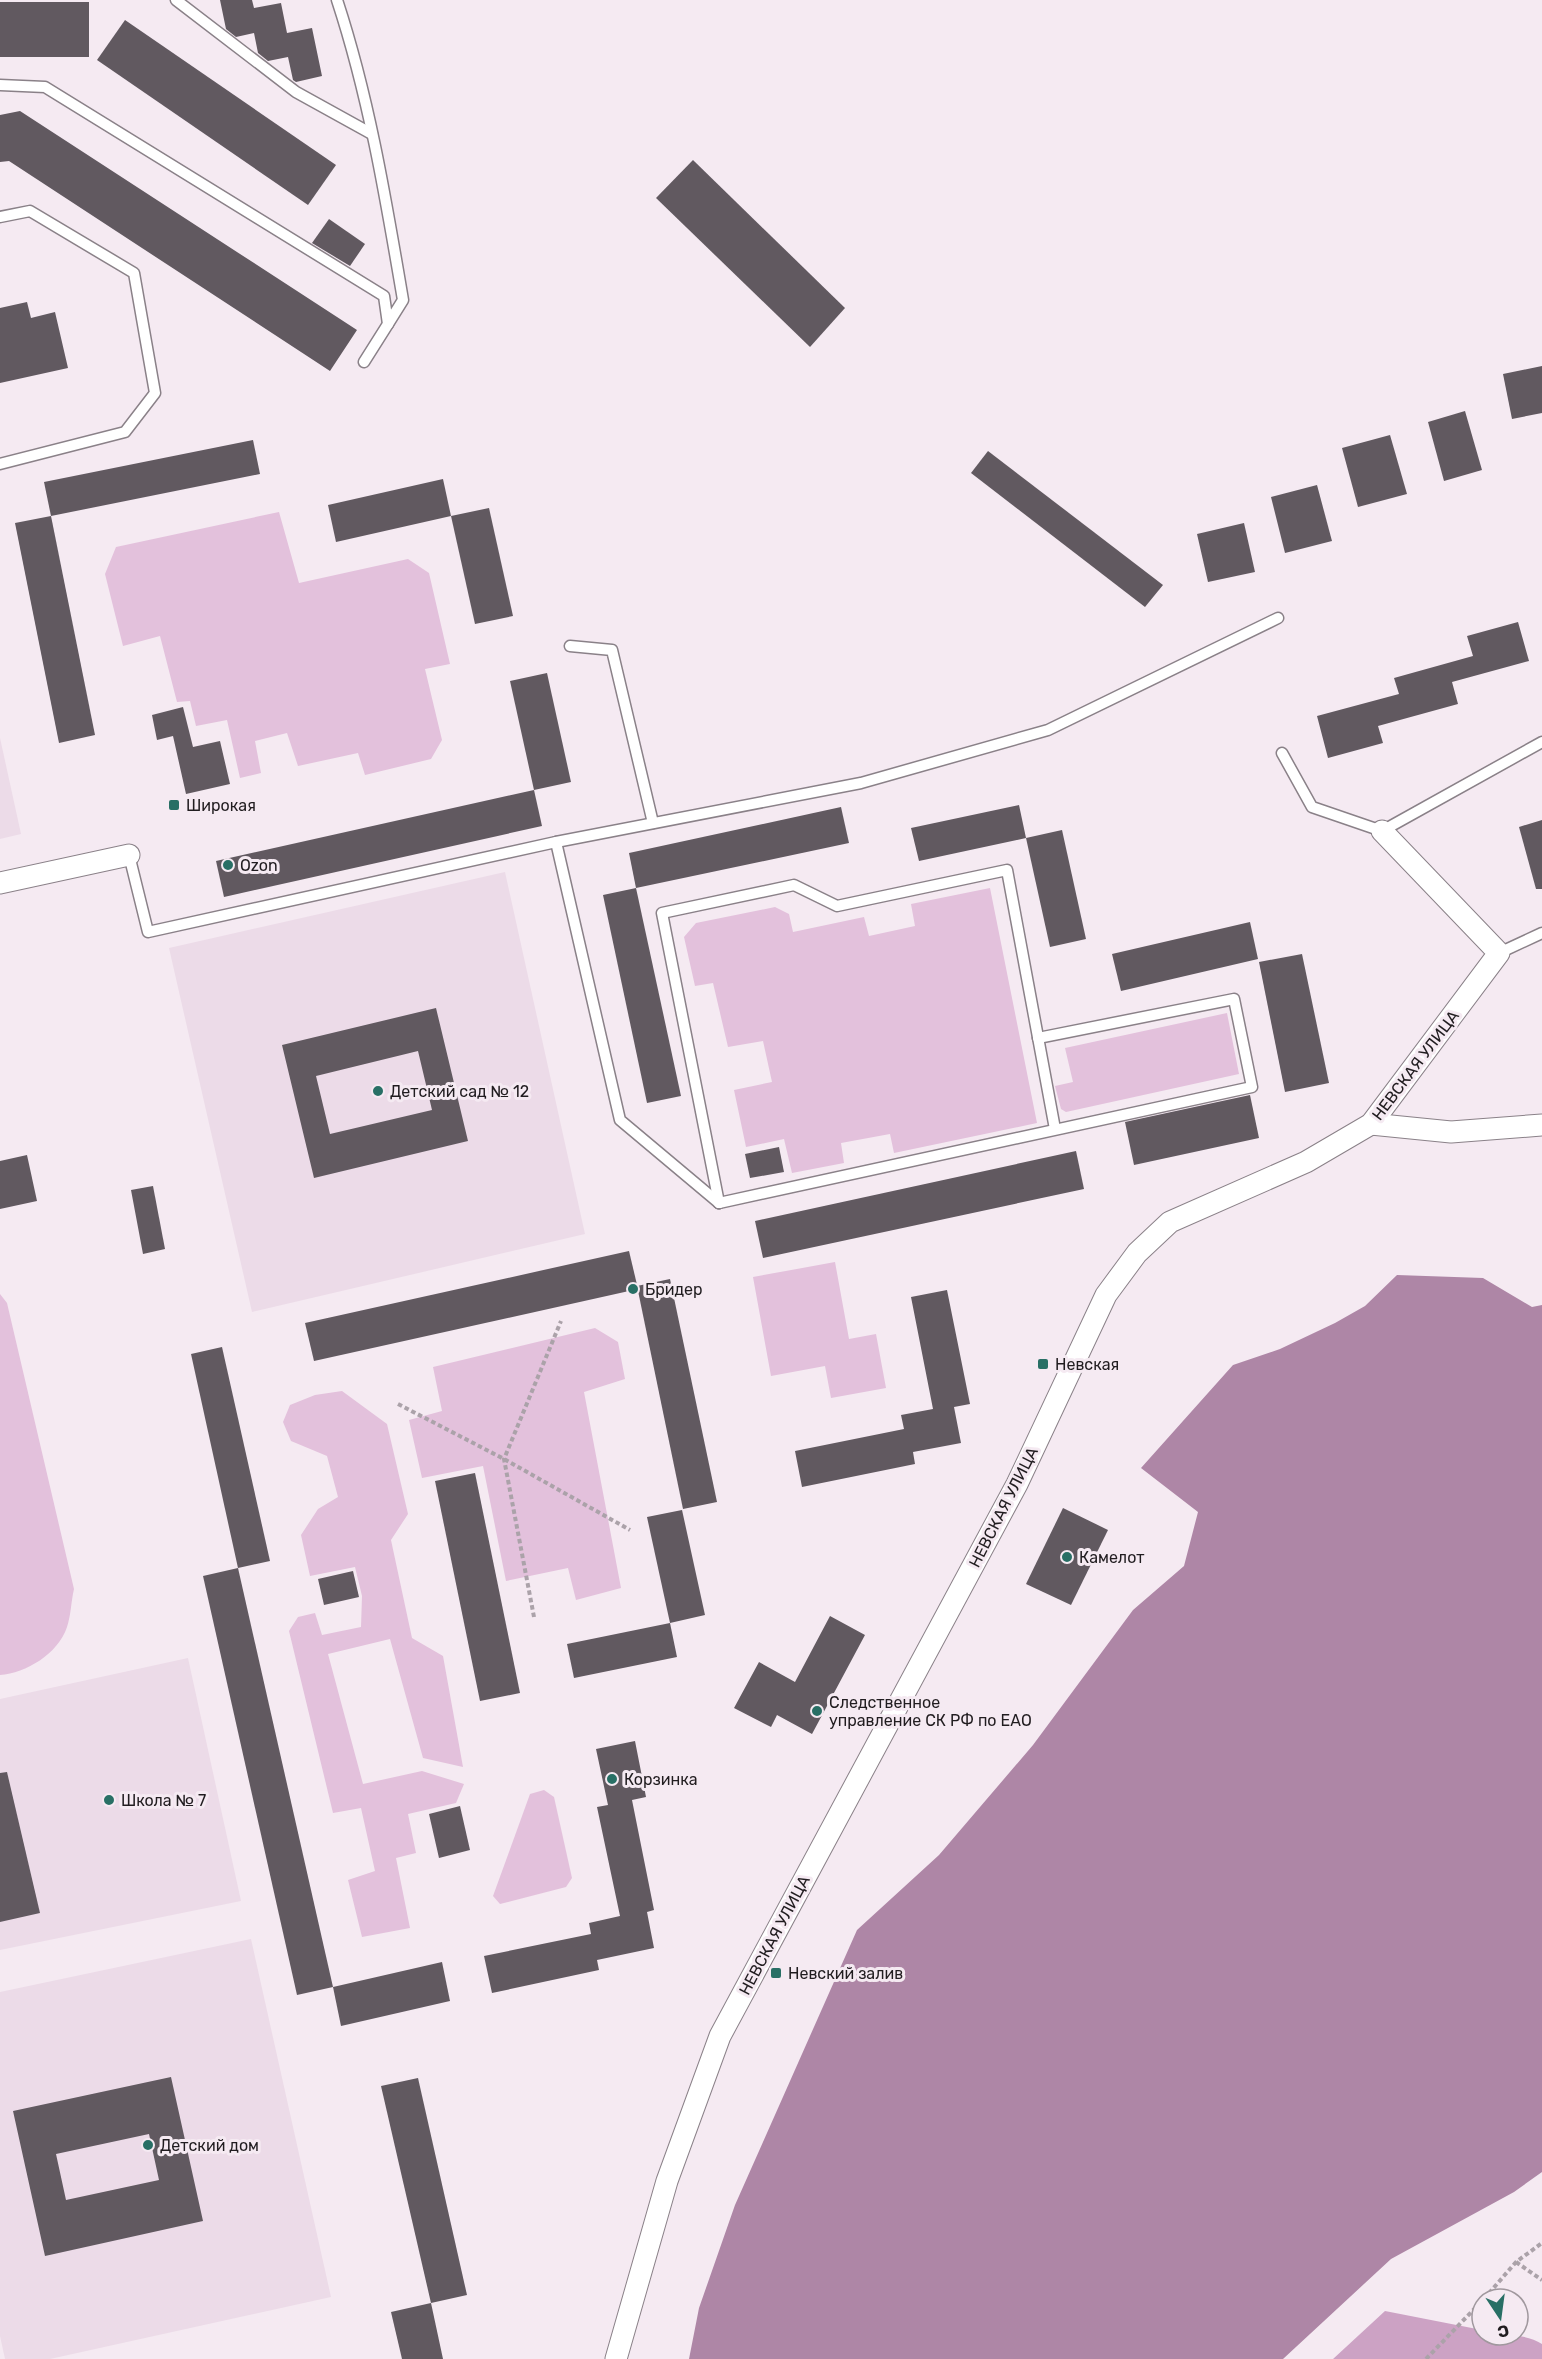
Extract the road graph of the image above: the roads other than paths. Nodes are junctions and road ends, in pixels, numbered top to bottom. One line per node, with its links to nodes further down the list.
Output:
1 (176, 0): 4 (lane)
2 (337, 0): 4 (lane)
3 (0, 85): 6 (lane)
4 (372, 135): 6 (lane)
5 (0, 217): 8 (lane)
6 (388, 324): 7 (lane)
7 (364, 362)
8 (0, 464)
9 (1278, 618): 13 (lane)
10 (570, 646): 13 (lane)
11 (1542, 742): 14 (lane)
12 (1282, 753): 14 (lane)
13 (653, 824): 15 (lane)
14 (1382, 831): 19 (street)
15 (556, 843): 16 (lane); 24 (lane)
16 (129, 855): 17 (street)
17 (0, 883)
18 (1542, 933): 19 (lane)
19 (1499, 953): 21 (street, НЕВСКАЯ УЛИЦА)
20 (1038, 1038): 23 (lane); 23 (lane); 24 (lane)
21 (1371, 1124): 22 (street); 25 (street, НЕВСКАЯ УЛИЦА)
22 (1542, 1125)
23 (1055, 1129): 24 (lane)
24 (719, 1203)
25 (615, 2359)

